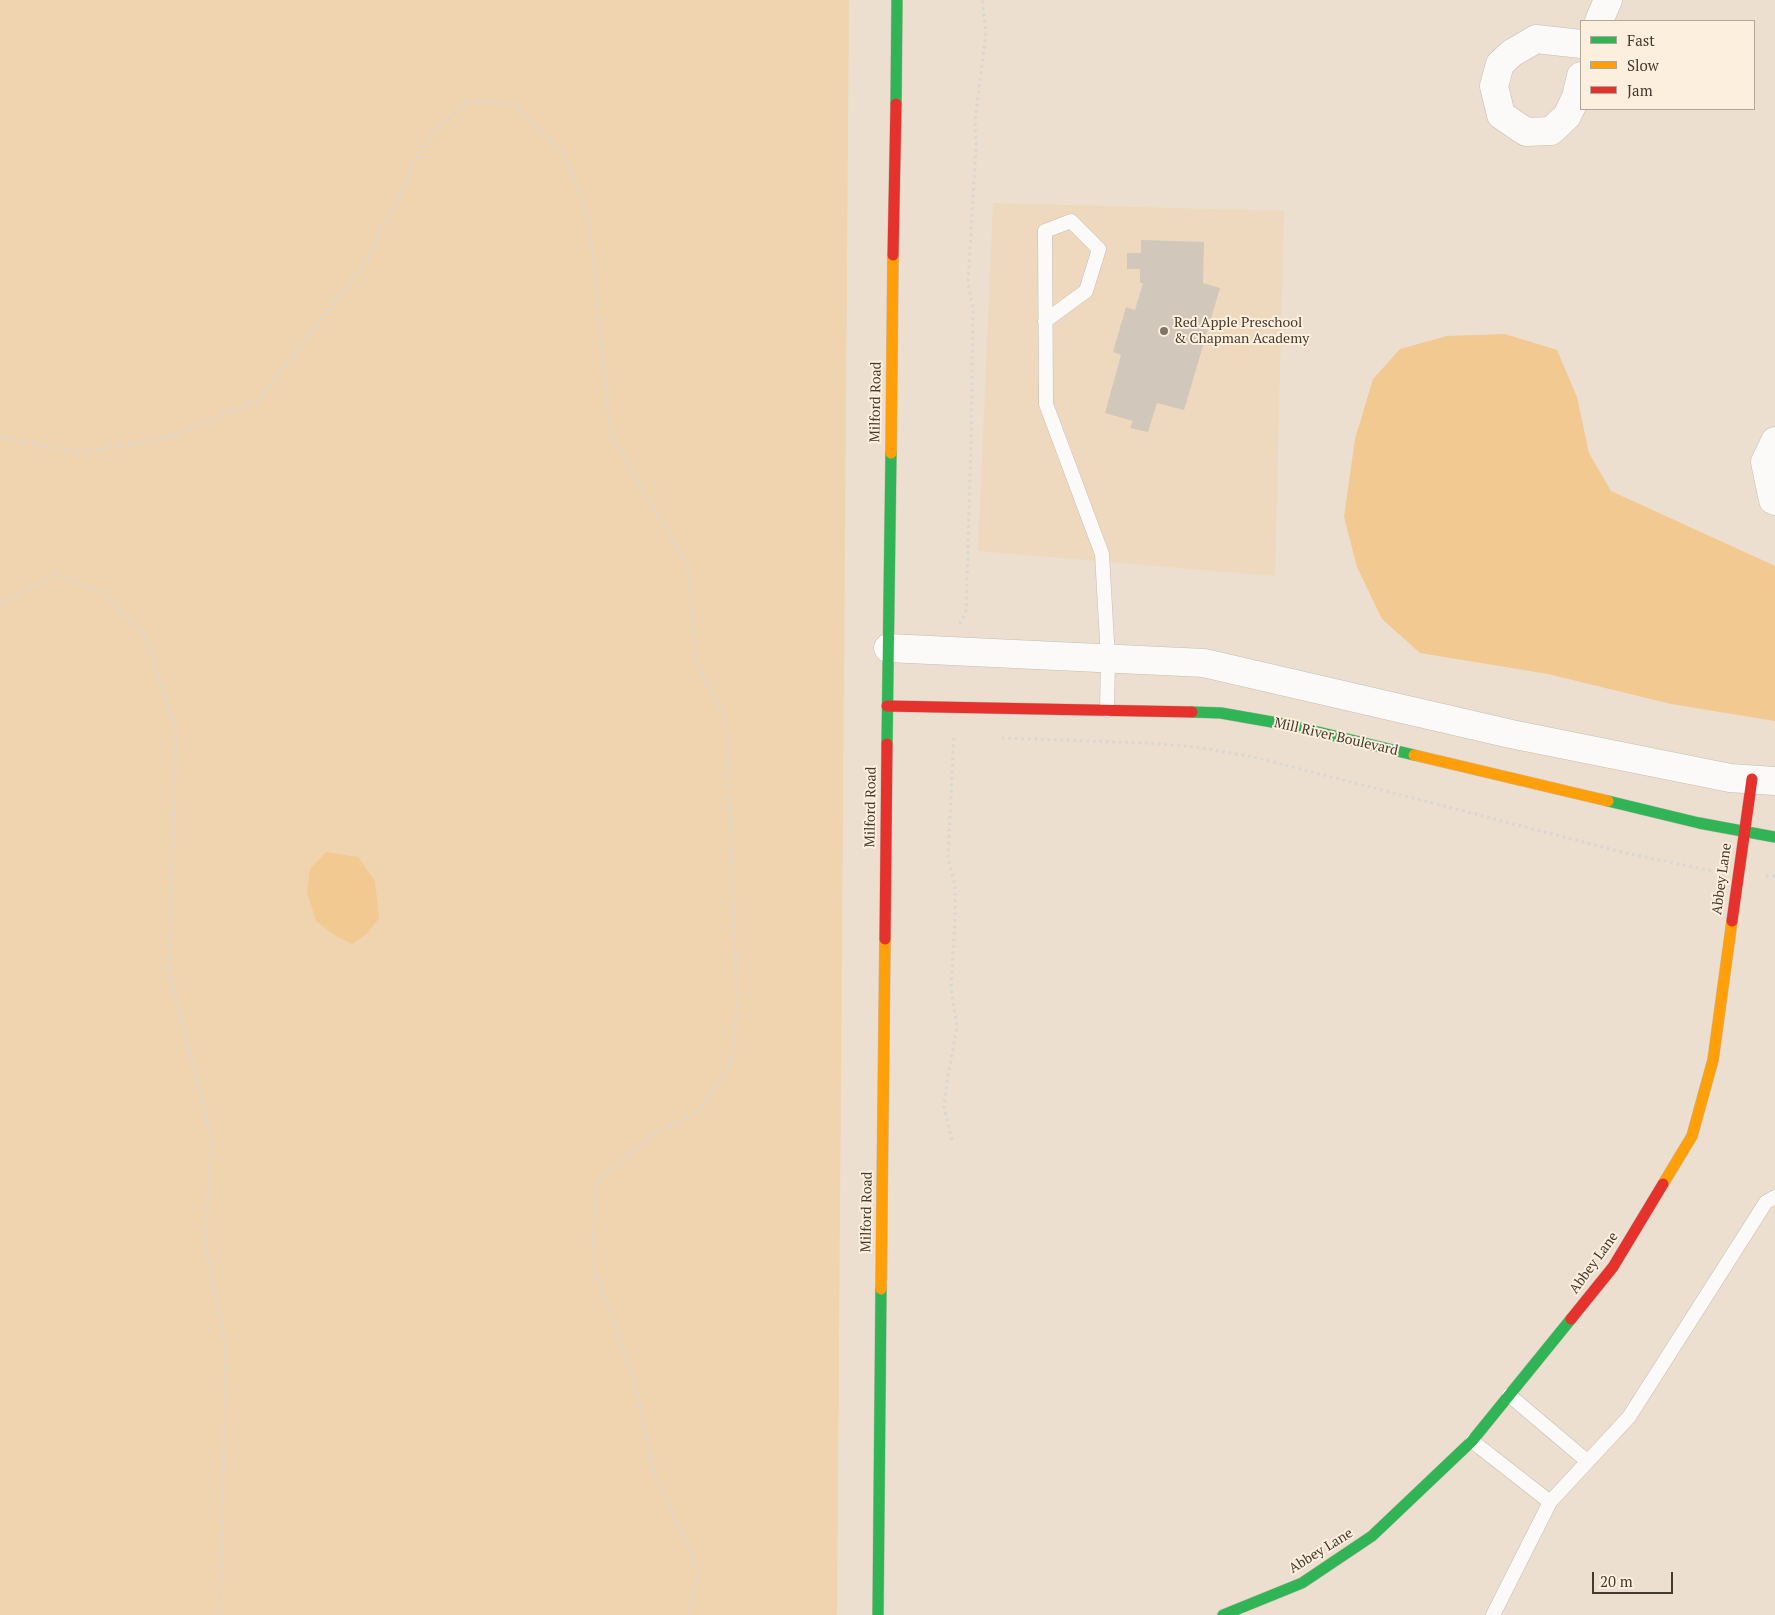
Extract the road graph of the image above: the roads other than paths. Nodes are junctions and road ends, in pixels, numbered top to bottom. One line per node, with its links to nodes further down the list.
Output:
1 (897, 0): 9 (street, Milford Road)
2 (1608, 0): 3 (street)
3 (1599, 20)
4 (1580, 44): 5 (street)
5 (1580, 80)
6 (1045, 321): 6 (lane); 10 (lane)
7 (1775, 441): 8 (street)
8 (1775, 501)
9 (888, 648): 10 (street); 11 (street, Milford Road)
10 (1108, 659): 12 (lane); 13 (street)
11 (887, 706): 12 (street, Mill River Boulevard); 21 (street, Milford Road)
12 (1107, 710): 14 (street, Mill River Boulevard)
13 (1764, 780): 14 (street, Abbey Lane)
14 (1744, 831): 15 (street, Mill River Boulevard); 17 (street, Abbey Lane)
15 (1775, 837)
16 (1775, 1197): 19 (lane)
17 (1509, 1395): 18 (street, Abbey Lane); 19 (lane)
18 (1472, 1441): 20 (lane); 22 (street, Abbey Lane)
19 (1587, 1461): 20 (lane)
20 (1550, 1502): 23 (lane)
21 (878, 1615)
22 (1223, 1615)
23 (1493, 1615)

